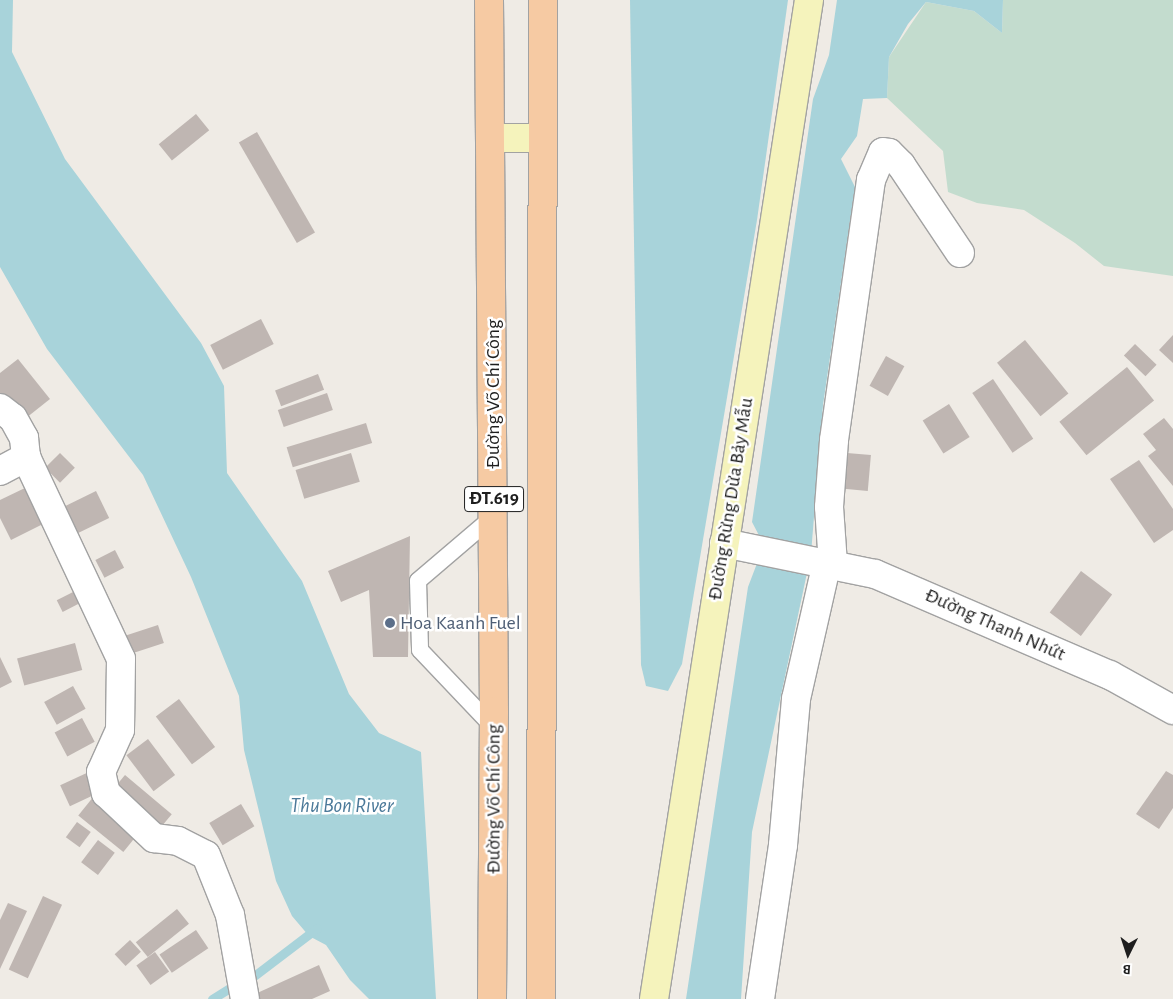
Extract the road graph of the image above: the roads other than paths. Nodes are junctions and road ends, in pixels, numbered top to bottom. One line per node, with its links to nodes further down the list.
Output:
1 (489, 0): 4 (main road, Đường Võ Chí Công / ĐT.619)
2 (543, 0): 5 (main road, ĐT.619)
3 (809, 0): 11 (street, Đường Rừng Dừa Bảy Mẫu)
4 (492, 138): 5 (street); 10 (main road, Đường Võ Chí Công / ĐT.619)
5 (542, 138): 17 (main road, ĐT.619)
6 (960, 254): 12 (street)
7 (0, 408): 8 (street)
8 (26, 457): 9 (street); 15 (street)
9 (0, 471)
10 (494, 516): 14 (main road, Đường Võ Chí Công / ĐT.619); 14 (lane)
11 (732, 545): 12 (street, Đường Thanh Nhứt); 18 (street, Đường Rừng Dừa Bảy Mẫu)
12 (823, 562): 13 (street, Đường Thanh Nhứt); 19 (street)
13 (1173, 710)
14 (494, 728): 16 (main road, Đường Võ Chí Công / ĐT.619)
15 (245, 999)
16 (492, 999)
17 (541, 999)
18 (654, 999)
19 (760, 999)

